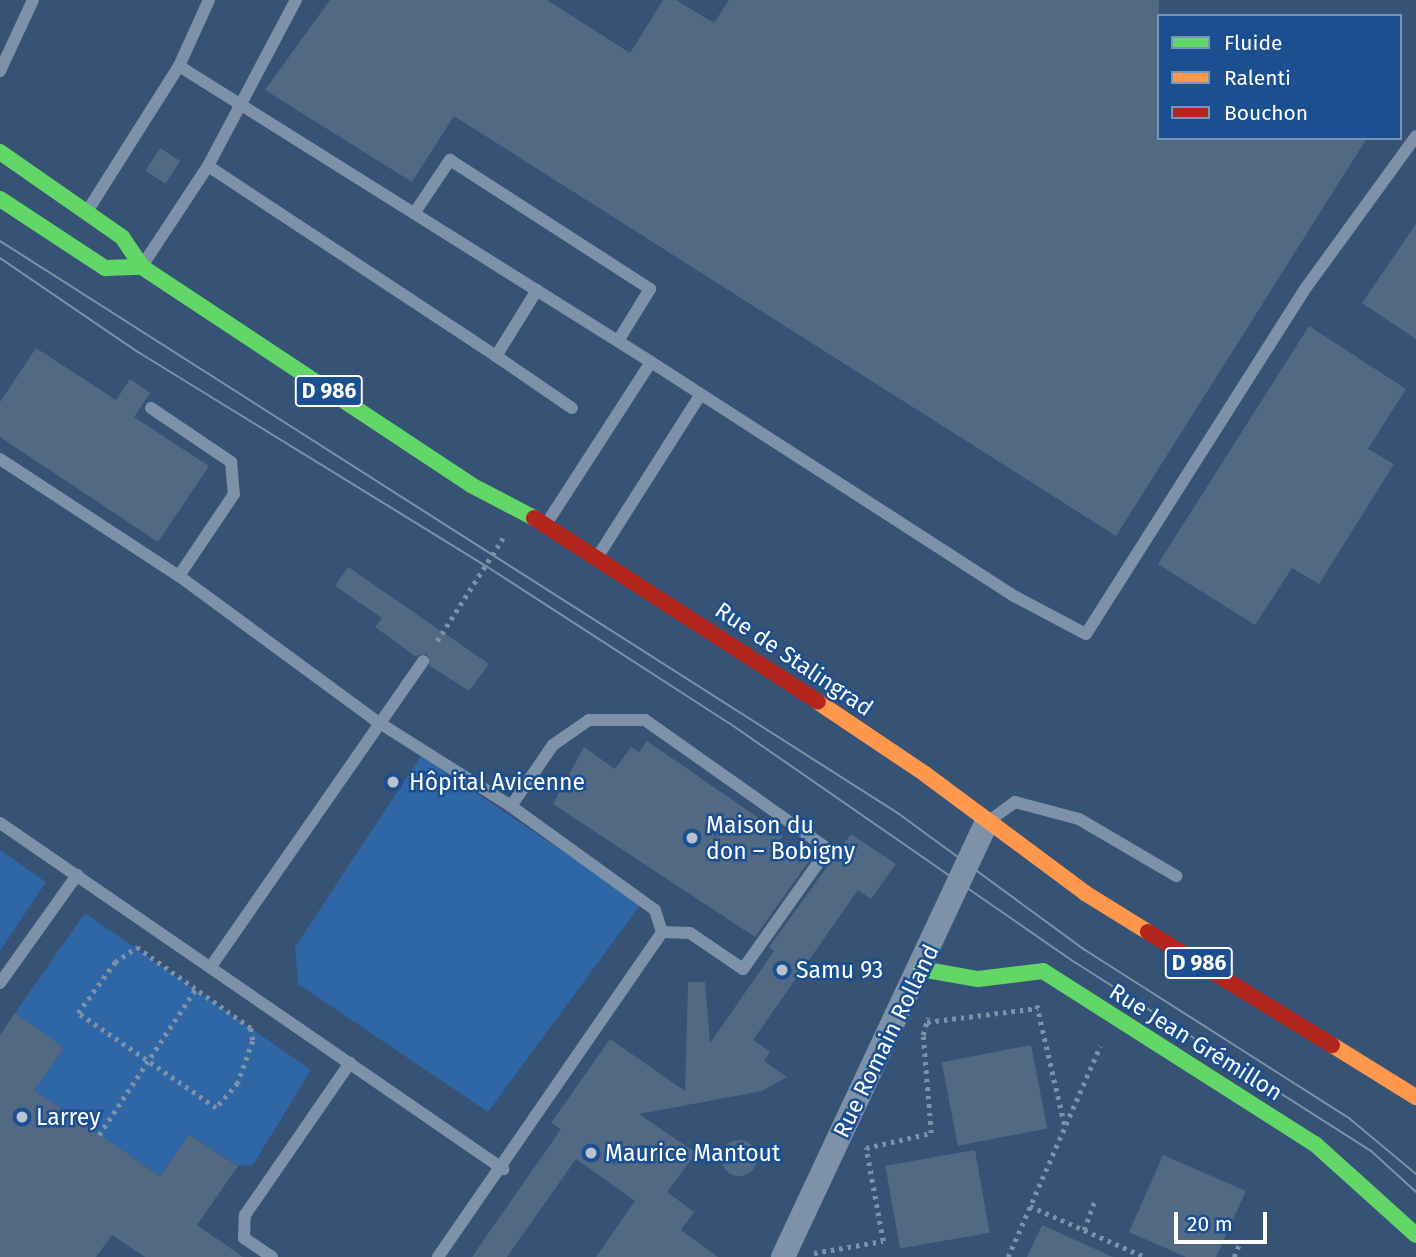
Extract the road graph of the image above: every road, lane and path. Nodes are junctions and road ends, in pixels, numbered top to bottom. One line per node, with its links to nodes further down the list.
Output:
1 (33, 0): 5 (lane)
2 (209, 0): 4 (lane)
3 (296, 0): 6 (lane)
4 (179, 66): 6 (lane); 11 (lane)
5 (0, 71)
6 (243, 103): 9 (lane); 12 (lane)
7 (1416, 136): 18 (lane)
8 (0, 152): 11 (main road, Rue de Stalingrad / D 986)
9 (208, 166): 13 (lane); 16 (lane)
10 (0, 199): 13 (main road)
11 (86, 212): 13 (main road, Rue de Stalingrad / D 986)
12 (415, 212): 14 (lane); 15 (lane)
13 (142, 267): 22 (main road, Rue de Stalingrad / D 986)
14 (537, 290): 15 (lane); 16 (lane)
15 (618, 341): 17 (lane)
16 (496, 356): 20 (lane)
17 (651, 362): 18 (lane); 23 (lane)
18 (701, 394): 24 (lane)
19 (151, 408): 25 (lane)
20 (572, 408)
21 (0, 459): 25 (lane)
22 (520, 509): 23 (main road, Rue de Stalingrad / D 986); 26 (path)
23 (546, 524): 24 (main road, Rue de Stalingrad / D 986)
24 (598, 557): 31 (main road, Rue de Stalingrad / D 986)
25 (179, 576): 28 (lane)
26 (437, 640)
27 (423, 661): 28 (lane)
28 (378, 722): 29 (lane); 35 (lane)
29 (511, 806): 34 (lane); 34 (lane)
30 (0, 823): 32 (lane)
31 (986, 823): 33 (lane); 36 (street, Rue Romain Rolland); 45 (main road, Rue de Stalingrad / D 986)
32 (77, 875): 35 (lane); 38 (lane)
33 (1177, 876)
34 (662, 932): 48 (lane)
35 (212, 965): 39 (path); 44 (lane)
36 (932, 971): 37 (main road, Rue Jean Grémillon); 42 (path); 55 (street, Rue Romain Rolland)
37 (1030, 973): 40 (path); 41 (main road, Rue Jean Grémillon)
38 (0, 983)
39 (196, 989): 43 (path); 43 (path); 43 (path)
40 (1038, 1008): 42 (path); 46 (path)
41 (1113, 1016): 46 (path); 52 (main road, Rue Jean Grémillon)
42 (927, 1022): 55 (path)
43 (148, 1060): 47 (path)
44 (350, 1063): 48 (lane); 56 (lane)
45 (1416, 1097)
46 (1065, 1127): 50 (path)
47 (99, 1135)
48 (503, 1169): 57 (lane)
49 (1095, 1200): 51 (path)
50 (1030, 1206): 51 (path); 58 (path)
51 (1083, 1230): 59 (path)
52 (1416, 1235)
53 (1241, 1240): 60 (path)
54 (1416, 1244): 61 (street)
55 (794, 1256)
56 (272, 1257)
57 (438, 1257)
58 (1008, 1257)
59 (1145, 1257)
60 (1234, 1257)
61 (1411, 1257)

